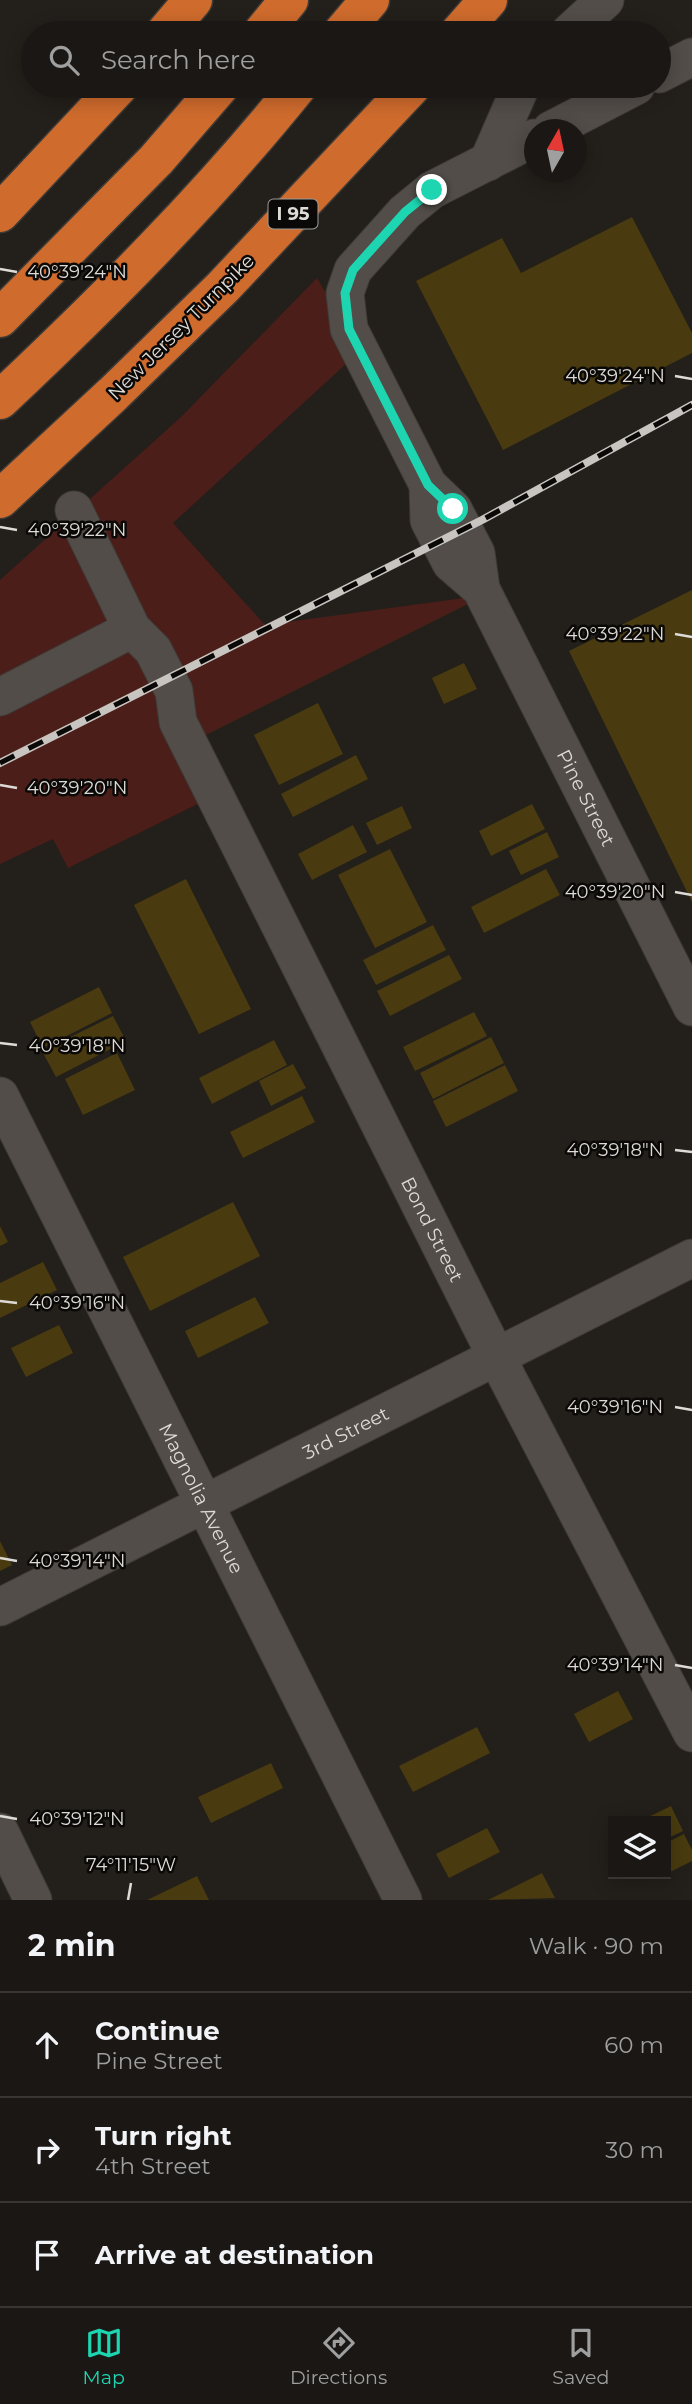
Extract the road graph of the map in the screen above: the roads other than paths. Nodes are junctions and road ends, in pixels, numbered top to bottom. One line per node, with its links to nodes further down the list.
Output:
1 (193, 0): 6 (highway)
2 (289, 0): 7 (highway)
3 (370, 0): 8 (highway)
4 (488, 0): 9 (highway)
5 (606, 0): 10 (street)
6 (175, 21)
7 (272, 21)
8 (352, 21)
9 (470, 21)
10 (582, 21)
11 (692, 57): 12 (street)
12 (671, 68)
13 (108, 98): 22 (highway)
14 (210, 98): 23 (highway)
15 (288, 98): 24 (highway)
16 (401, 98): 25 (highway, New Jersey Turnpike / I 95)
17 (516, 98): 21 (street)
18 (613, 98): 19 (street)
19 (572, 119)
20 (524, 143): 21 (street)
21 (488, 162): 29 (street, Pine Street)
22 (7, 206)
23 (0, 318)
24 (0, 400)
25 (0, 499)
26 (74, 510): 27 (street, Bond Street)
27 (132, 629): 28 (street); 32 (street, Bond Street)
28 (0, 697)
29 (692, 1007)
30 (0, 1096): 33 (street, Magnolia Avenue)
31 (692, 1258): 32 (street, 3rd Street)
32 (496, 1356): 33 (street, 3rd Street); 35 (street, Bond Street)
33 (204, 1503): 34 (street, 3rd Street); 38 (street, Magnolia Avenue)
34 (0, 1607)
35 (692, 1733)
36 (0, 1832): 37 (street)
37 (33, 1900)
38 (403, 1900)

